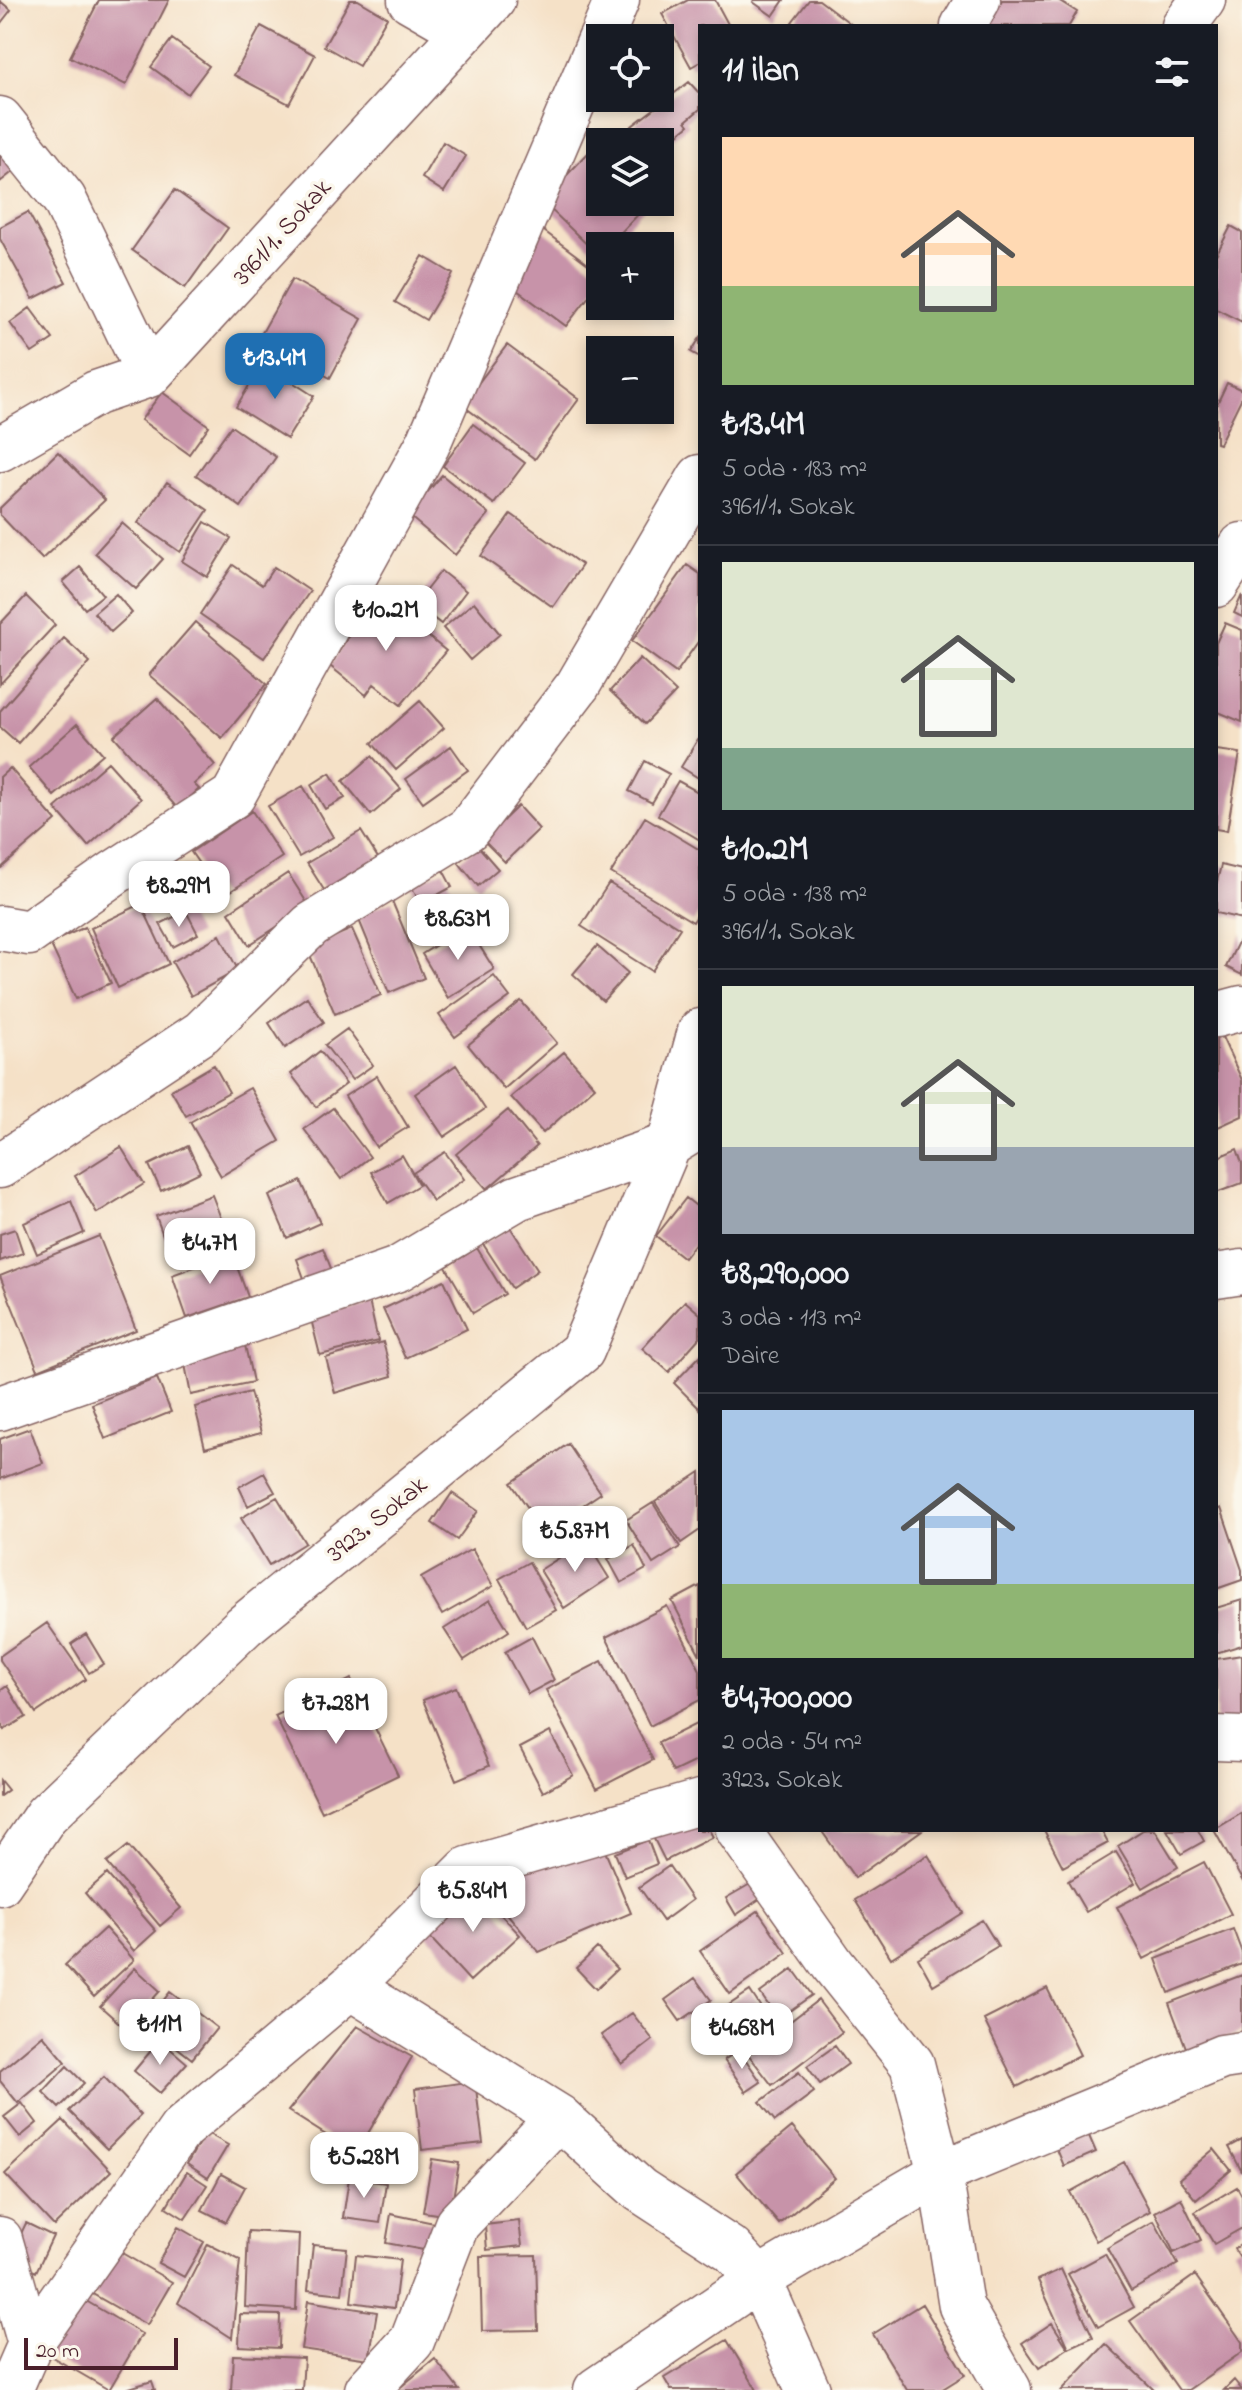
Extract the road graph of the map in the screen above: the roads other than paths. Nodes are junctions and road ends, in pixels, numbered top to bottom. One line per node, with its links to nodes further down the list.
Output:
1 (410, 0): 5 (street)
2 (617, 0): 6 (street)
3 (978, 0): 7 (street)
4 (1203, 0): 8 (street)
5 (476, 10): 11 (street, 3961/1. Sokak)
6 (607, 24)
7 (964, 24)
8 (1185, 24)
9 (586, 72): 16 (street)
10 (0, 119): 11 (street)
11 (149, 375): 12 (street, 3961/1. Sokak)
12 (0, 449)
13 (698, 480): 21 (street)
14 (1242, 545): 15 (street)
15 (1218, 582)
16 (0, 928)
17 (1242, 1008): 18 (street)
18 (1218, 1014)
19 (698, 1044): 20 (street, 3923. Sokak)
20 (684, 1135): 24 (street); 29 (street, 3923. Sokak)
21 (0, 1166)
22 (1242, 1272): 23 (street)
23 (1218, 1276)
24 (0, 1408)
25 (1218, 1738): 26 (street)
26 (1242, 1739)
27 (698, 1803): 30 (street)
28 (739, 1832): 33 (street)
29 (0, 1883)
30 (350, 1987): 32 (street); 36 (street)
31 (1242, 2054): 33 (street)
32 (559, 2117): 35 (street); 38 (street)
33 (940, 2173): 35 (street); 41 (street)
34 (0, 2239): 36 (street)
35 (759, 2279): 39 (street); 40 (street)
36 (30, 2344): 37 (street)
37 (10, 2390)
38 (367, 2390)
39 (596, 2390)
40 (808, 2390)
41 (1009, 2390)

